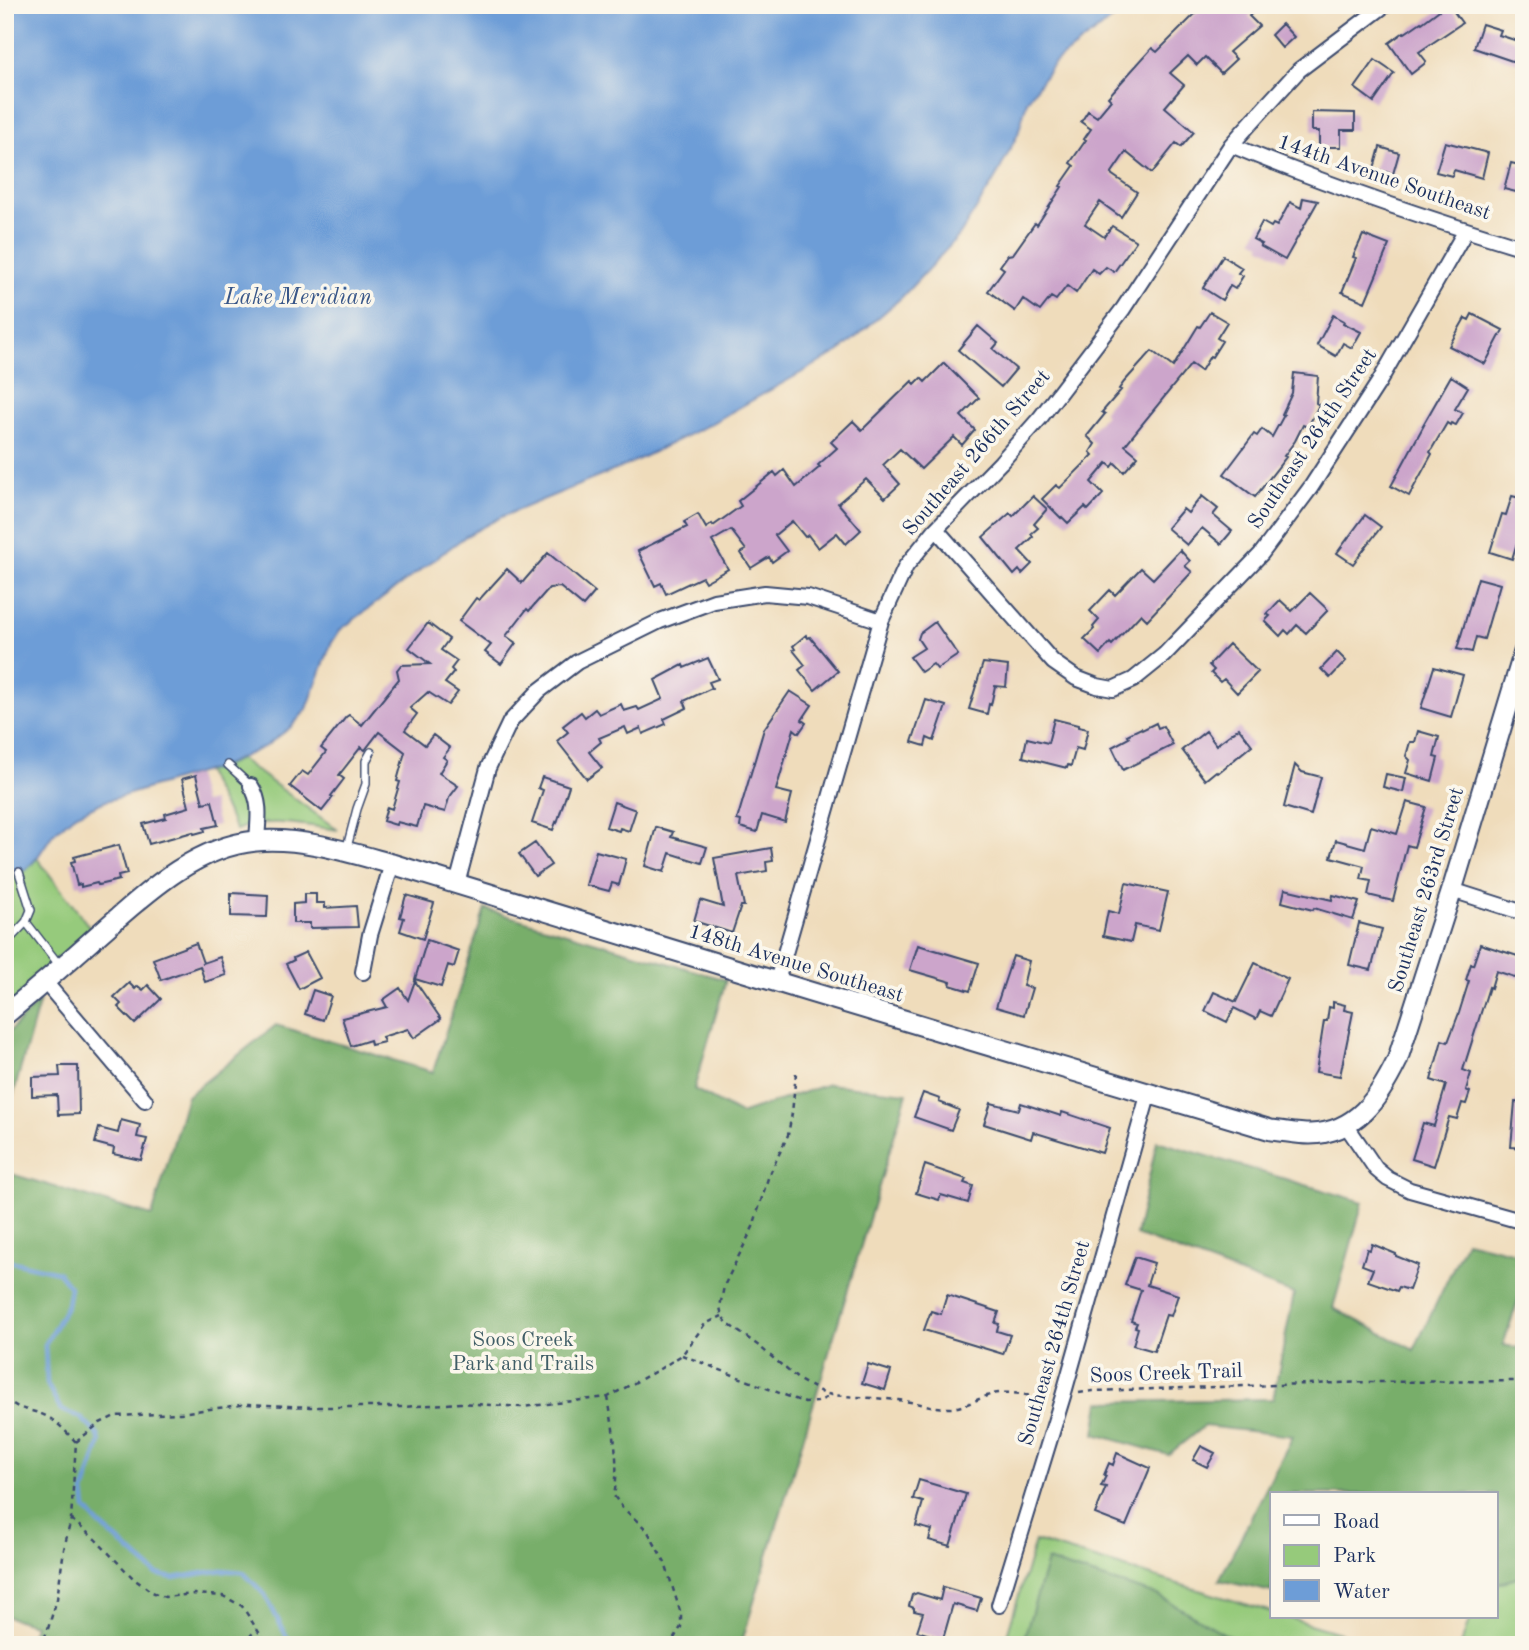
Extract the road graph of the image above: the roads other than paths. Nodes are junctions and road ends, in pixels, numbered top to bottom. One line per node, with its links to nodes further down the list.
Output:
1 (1385, 5): 2 (street, Southeast 266th Street)
2 (1231, 145): 3 (street, 144th Avenue Southeast); 5 (street, Southeast 266th Street)
3 (1466, 230): 4 (street, 144th Avenue Southeast); 5 (street, Southeast 264th Street)
4 (1524, 248)
5 (936, 529): 6 (street, Southeast 266th Street)
6 (881, 621): 15 (street); 22 (street, Southeast 266th Street)
7 (1524, 652): 16 (street, Southeast 263rd Street)
8 (371, 752): 12 (lane)
9 (228, 765): 10 (lane)
10 (251, 786): 11 (street)
11 (257, 841): 12 (street, 148th Avenue Southeast); 20 (street, 148th Avenue Southeast)
12 (345, 852): 13 (street, 148th Avenue Southeast)
13 (392, 864): 15 (street, 148th Avenue Southeast); 21 (street)
14 (19, 872): 18 (lane)
15 (457, 884): 22 (street, 148th Avenue Southeast)
16 (1452, 890): 17 (street); 27 (street, Southeast 263rd Street)
17 (1524, 913)
18 (26, 922): 19 (lane); 20 (lane)
19 (5, 944)
20 (62, 967): 23 (street, 148th Avenue Southeast)
21 (363, 972)
22 (777, 981): 25 (street, 148th Avenue Southeast)
23 (45, 982): 24 (street, 148th Avenue Southeast); 26 (street)
24 (5, 1015)
25 (1149, 1092): 27 (street, 148th Avenue Southeast); 29 (street, Southeast 264th Street)
26 (145, 1100)
27 (1346, 1125): 28 (street)
28 (1524, 1222)
29 (999, 1605)

